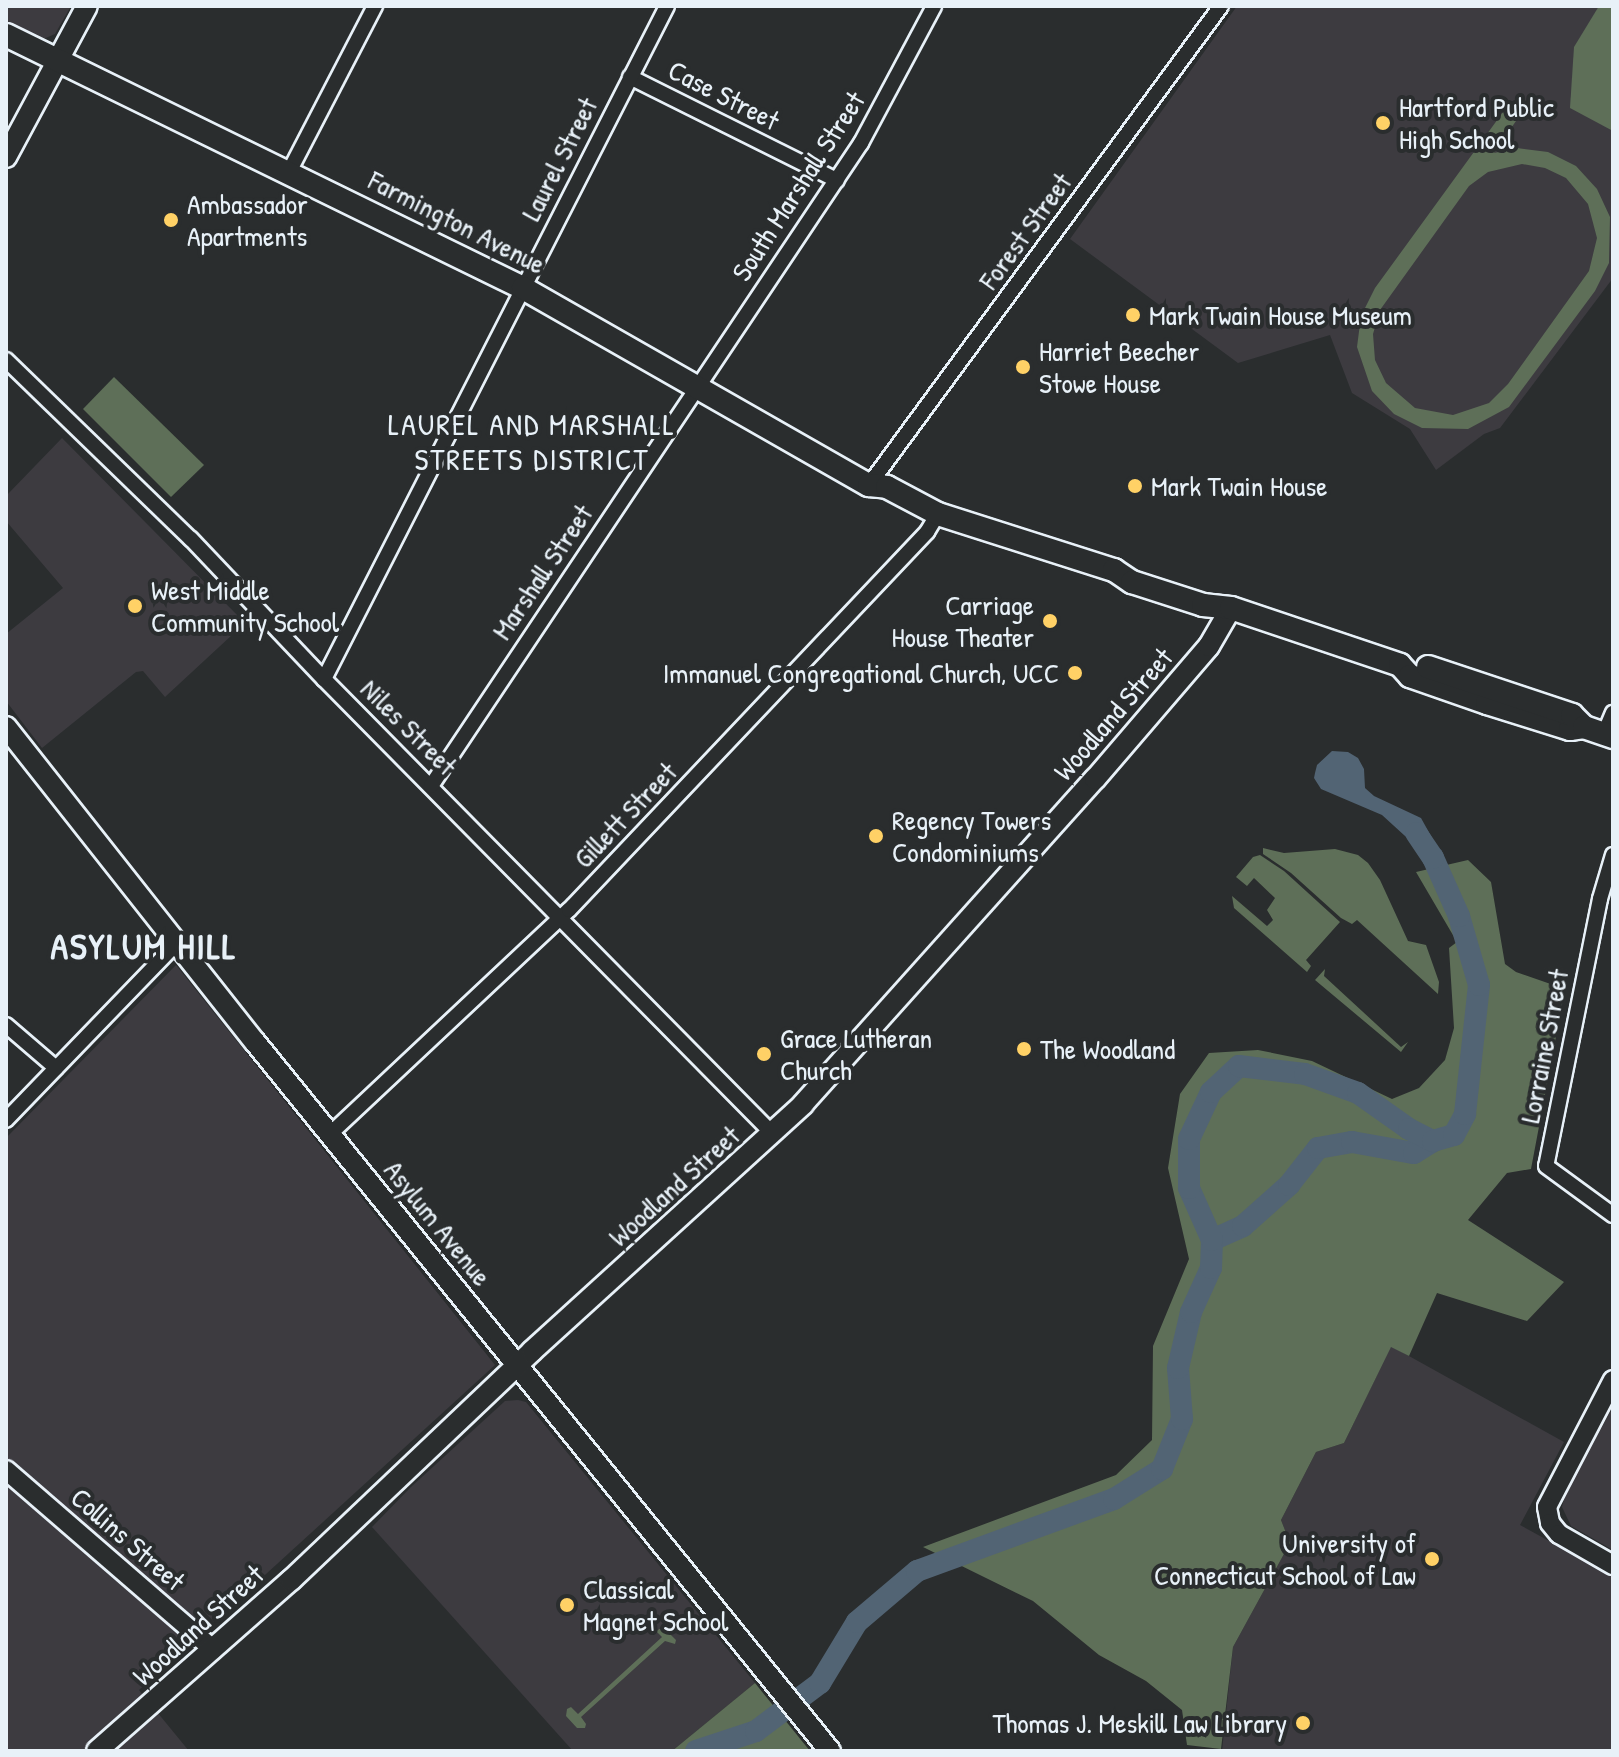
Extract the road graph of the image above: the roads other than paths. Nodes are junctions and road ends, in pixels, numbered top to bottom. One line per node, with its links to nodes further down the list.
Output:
1 (87, 6): 7 (main road)
2 (375, 6): 10 (street)
3 (667, 6): 8 (street, Laurel Street)
4 (934, 6): 11 (street, South Marshall Street)
5 (1221, 6): 15 (street, Forest Street)
6 (6, 35): 7 (main road, Farmington Avenue)
7 (58, 59): 9 (main road); 10 (main road, Farmington Avenue)
8 (630, 77): 11 (street, Case Street); 12 (street, Laurel Street)
9 (6, 157)
10 (290, 170): 12 (main road, Farmington Avenue)
11 (837, 180): 14 (street, South Marshall Street)
12 (523, 288): 14 (main road, Farmington Avenue); 18 (street, Laurel Street)
13 (6, 360): 18 (street, Niles Street)
14 (696, 387): 15 (main road, Farmington Avenue); 22 (street, Marshall Street)
15 (869, 485): 16 (main road, Farmington Avenue)
16 (938, 514): 17 (main road, Farmington Avenue); 24 (street, Gillett Street)
17 (1231, 608): 21 (main road, Farmington Avenue); 29 (main road, Woodland Street)
18 (324, 679): 22 (street, Niles Street)
19 (1613, 713): 21 (street)
20 (6, 727): 25 (main road, Asylum Avenue)
21 (1600, 733)
22 (431, 786): 24 (street, Niles Street)
23 (1613, 855): 31 (street, Lorraine Street)
24 (561, 918): 29 (street, Niles Street); 30 (street, Gillett Street)
25 (176, 944): 27 (street); 30 (main road, Asylum Avenue)
26 (6, 1025): 27 (street)
27 (56, 1068): 28 (street)
28 (6, 1120)
29 (773, 1134): 32 (main road, Woodland Street)
30 (329, 1135): 32 (main road, Asylum Avenue)
31 (1613, 1215)
32 (518, 1365): 36 (main road, Woodland Street); 37 (main road, Asylum Avenue)
33 (1613, 1380): 35 (street)
34 (6, 1470): 36 (street, Collins Street)
35 (1613, 1565)
36 (213, 1649): 38 (main road, Woodland Street)
37 (827, 1747)
38 (97, 1751)

